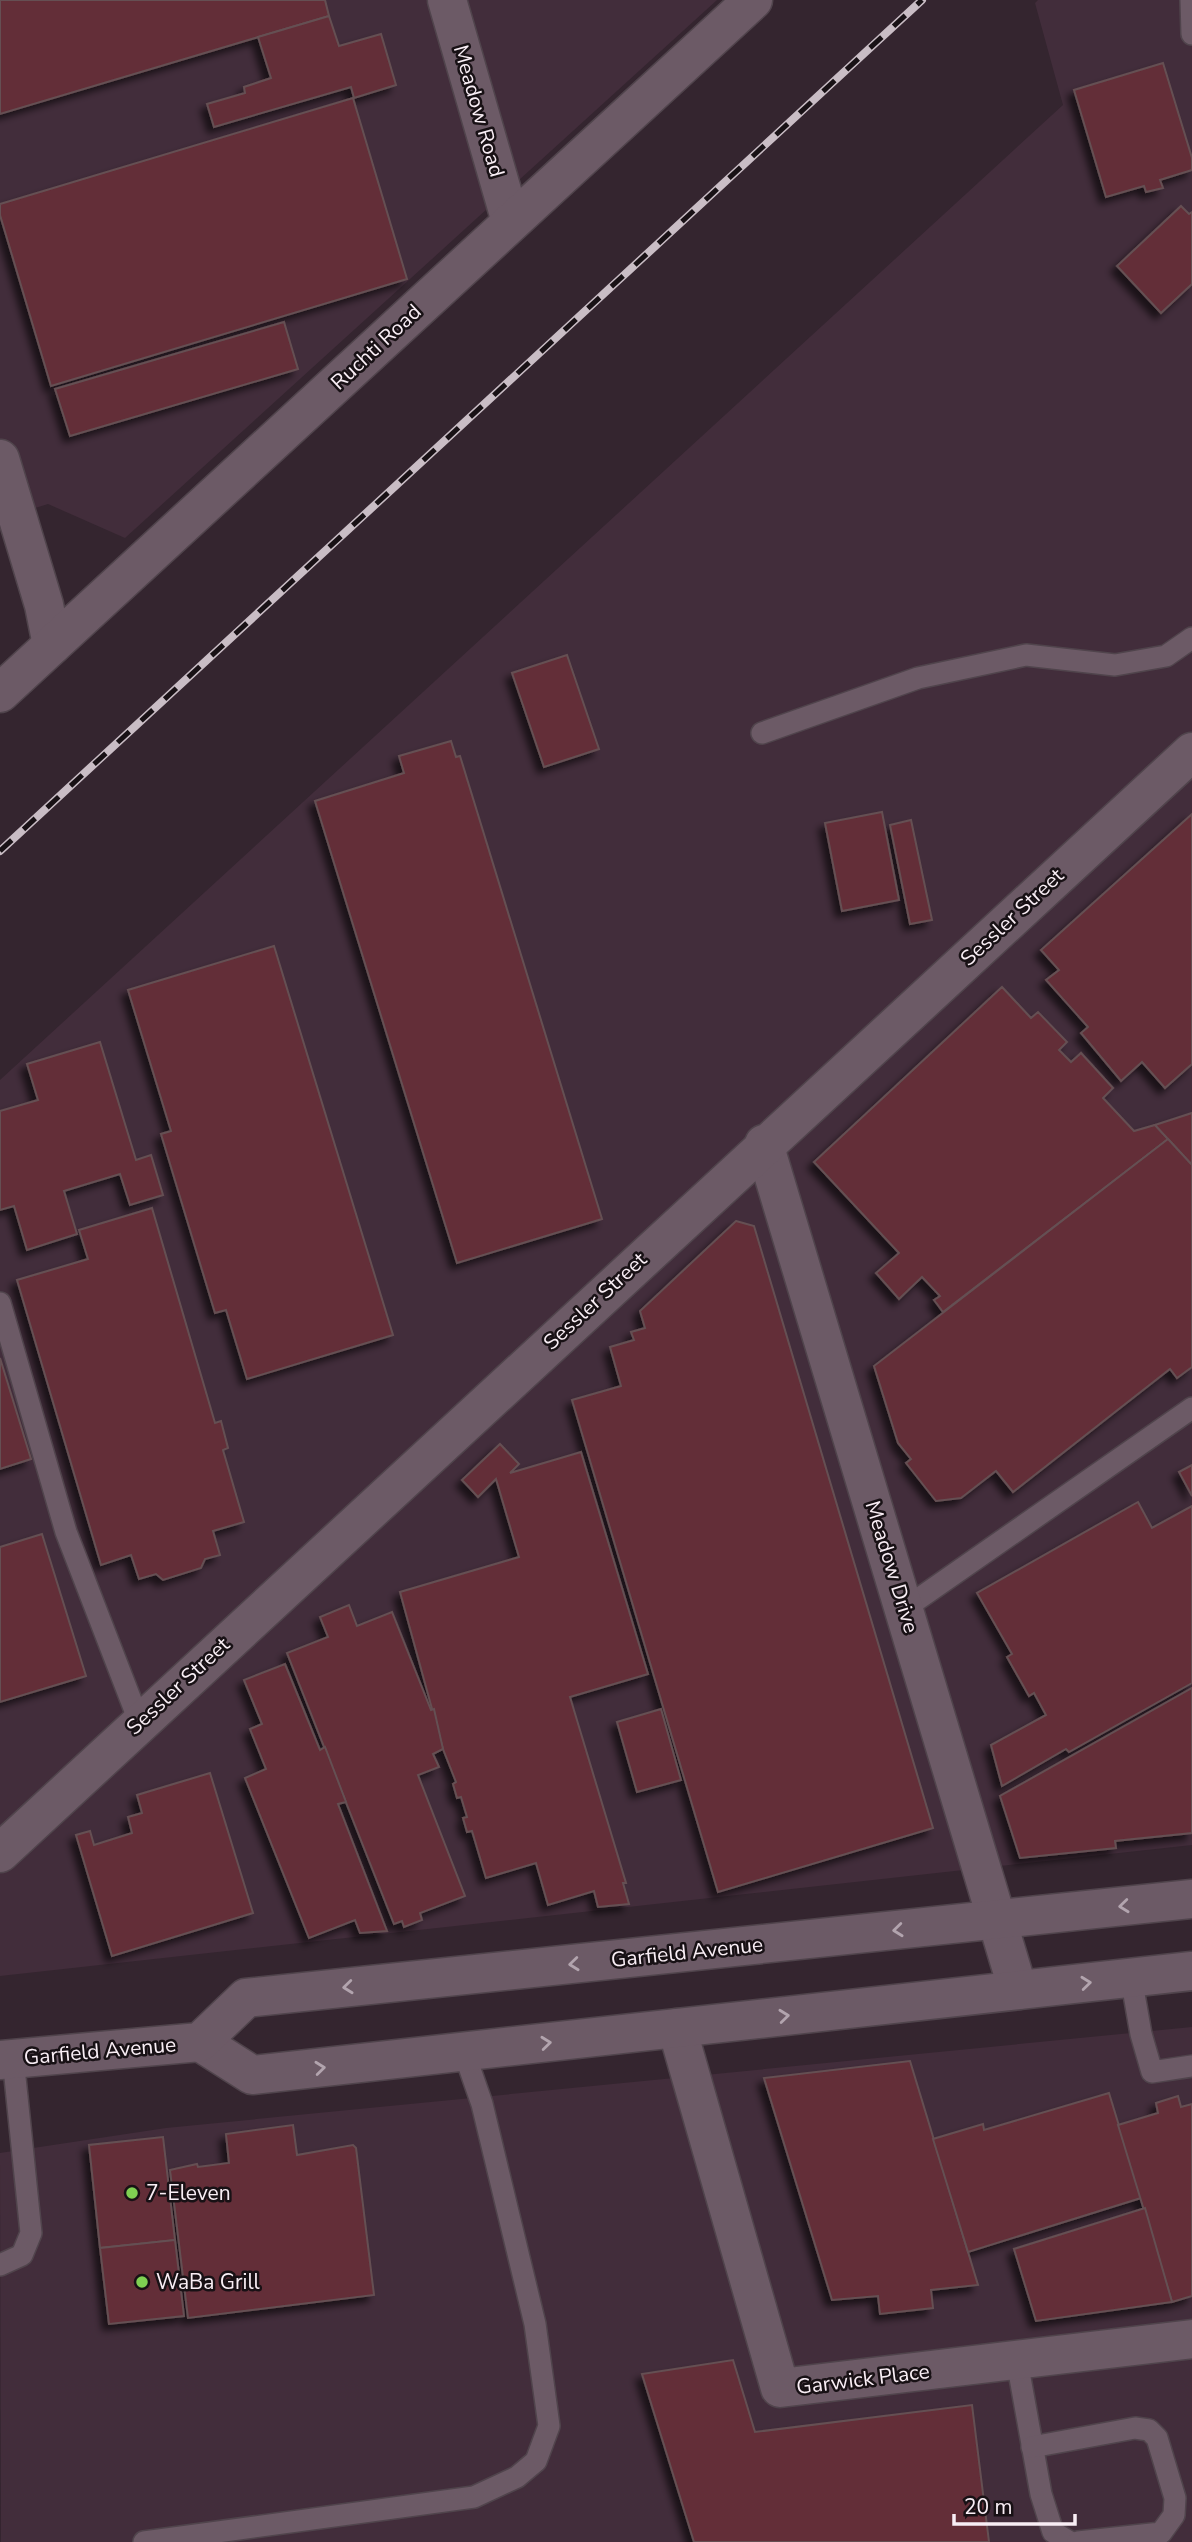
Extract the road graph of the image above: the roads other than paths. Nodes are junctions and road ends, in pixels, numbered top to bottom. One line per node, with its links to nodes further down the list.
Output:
1 (447, 0): 5 (street, Meadow Road)
2 (753, 0): 5 (street, Ruchti Road)
3 (1191, 0): 4 (lane)
4 (1192, 34)
5 (511, 222): 8 (street, Ruchti Road)
6 (2, 475): 8 (street)
7 (1192, 638): 10 (lane)
8 (52, 645): 9 (street, Ruchti Road)
9 (0, 693)
10 (762, 733)
11 (1192, 752): 12 (street, Sessler Street)
12 (764, 1144): 15 (street, Meadow Drive); 16 (street, Sessler Street)
13 (0, 1303): 16 (lane)
14 (1192, 1408): 15 (lane)
15 (904, 1609): 19 (street, Meadow Drive)
16 (139, 1721): 17 (street, Sessler Street)
17 (0, 1853)
18 (1192, 1899): 19 (street, Garfield Avenue, one-way to 19)
19 (997, 1919): 22 (street, Meadow Drive); 24 (street, Garfield Avenue, one-way to 24)
20 (1192, 1971): 21 (street, Garfield Avenue)
21 (1131, 1978): 22 (street, Garfield Avenue, one-way to 21); 27 (lane)
22 (1018, 1990): 23 (street, Garfield Avenue, one-way to 22)
23 (677, 2028): 25 (street, Garfield Avenue, one-way to 23); 30 (street, Garwick Place)
24 (200, 2042): 25 (street, Garfield Avenue, one-way to 25); 26 (street, Garfield Avenue)
25 (464, 2052): 32 (lane)
26 (7, 2059): 28 (lane)
27 (1192, 2066)
28 (0, 2264)
29 (1192, 2339): 30 (street, Garwick Place)
30 (1017, 2361): 31 (lane)
31 (1032, 2446): 33 (lane); 34 (lane)
32 (144, 2542)
33 (1070, 2542)
34 (1078, 2542)

